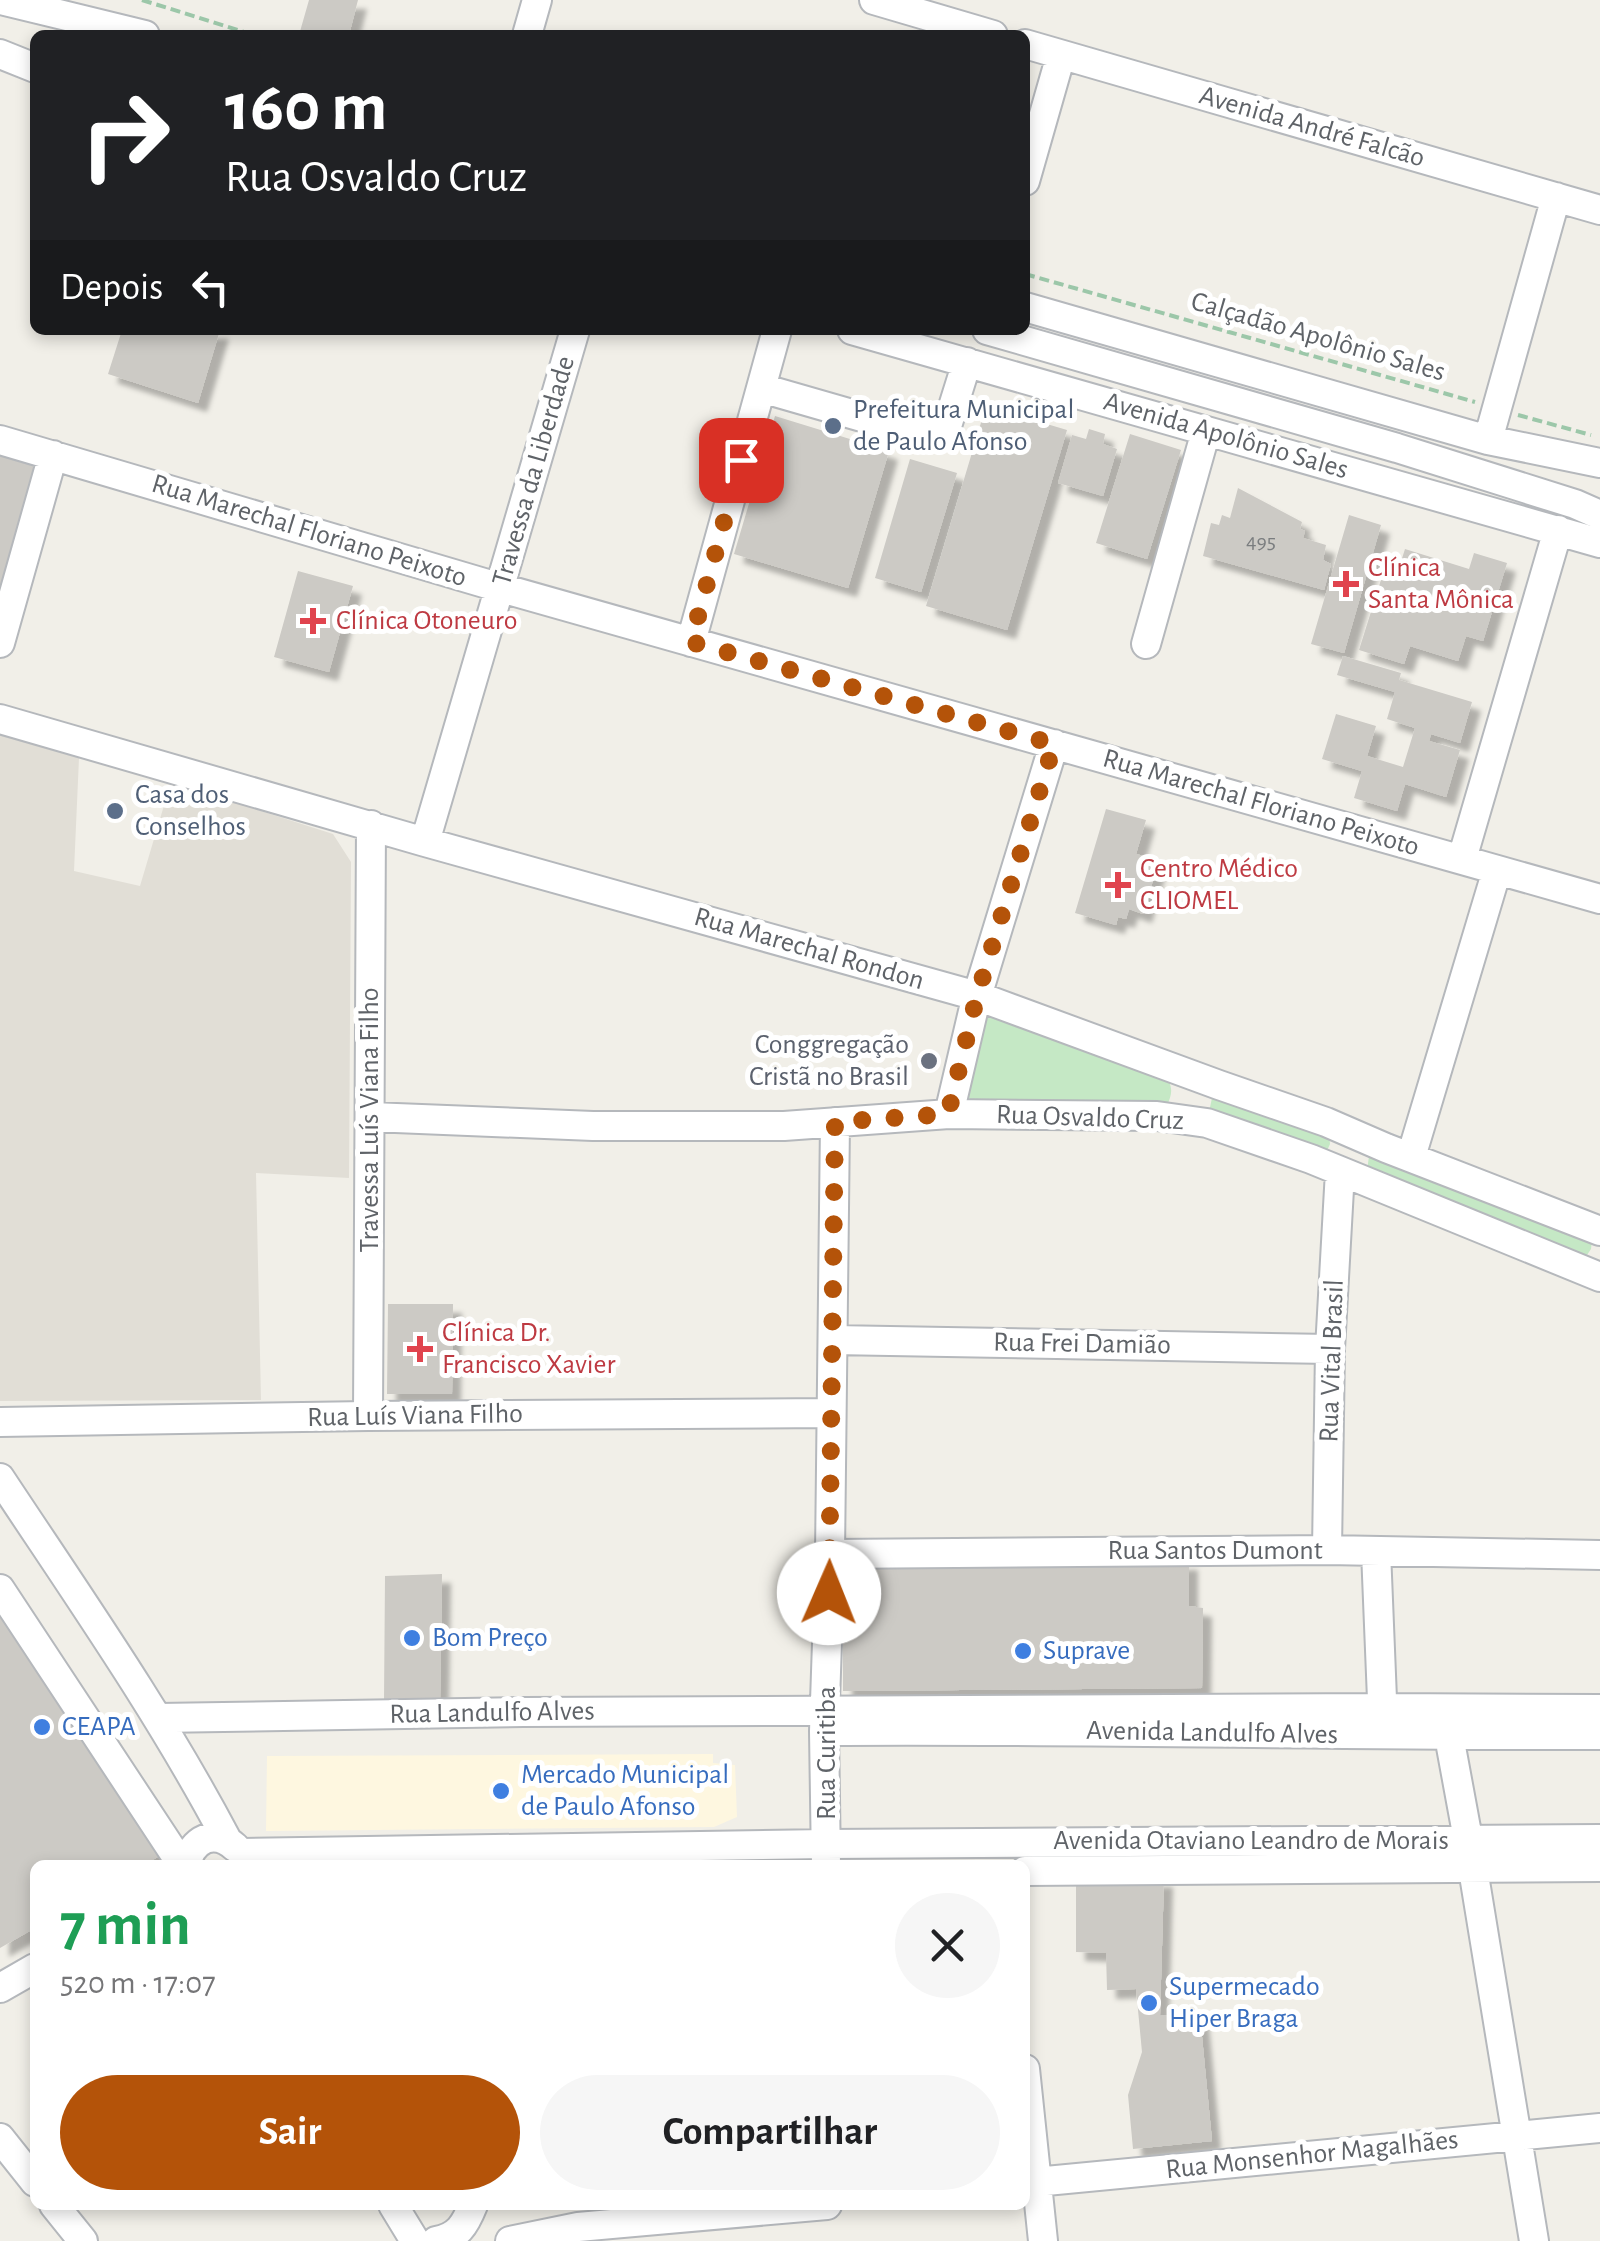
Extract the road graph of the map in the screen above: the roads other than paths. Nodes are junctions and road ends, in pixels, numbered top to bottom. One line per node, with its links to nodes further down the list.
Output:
1 (1, 0): 4 (street)
2 (537, 0): 7 (street)
3 (874, 0): 8 (street)
4 (54, 12): 5 (street); 6 (street)
5 (98, 30)
6 (125, 30)
7 (529, 30)
8 (976, 30)
9 (1030, 46): 11 (street, Avenida André Falcão)
10 (0, 54): 12 (street)
11 (1061, 55): 13 (street); 14 (street, Avenida André Falcão)
12 (30, 66)
13 (1030, 164)
14 (1556, 197): 15 (street, Avenida André Falcão); 25 (street)
15 (1600, 210)
16 (1030, 308): 25 (street)
17 (574, 335): 31 (street, Travessa da Liberdade)
18 (776, 335): 22 (street)
19 (870, 335): 21 (street, Avenida Apolônio Sales)
20 (1004, 335): 28 (street, Avenida Apolônio Sales)
21 (967, 362): 22 (street); 23 (street, Avenida Apolônio Sales)
22 (761, 388): 33 (street)
23 (1206, 431): 29 (street, Avenida Apolônio Sales); 34 (street)
24 (0, 440): 26 (street, Rua Marechal Floriano Peixoto)
25 (1488, 440): 27 (street)
26 (53, 455): 31 (street, Rua Marechal Floriano Peixoto); 32 (street)
27 (1600, 463)
28 (1600, 515)
29 (1558, 530): 30 (street, Avenida Apolônio Sales); 39 (street)
30 (1600, 543)
31 (500, 588): 33 (street, Rua Marechal Floriano Peixoto); 38 (street, Travessa da Liberdade)
32 (0, 642)
33 (691, 642): 36 (street, Rua Marechal Floriano Peixoto)
34 (1146, 644)
35 (0, 719): 37 (street, Rua Marechal Rondon)
36 (1054, 744): 39 (street, Rua Marechal Floriano Peixoto); 42 (street)
37 (371, 824): 38 (street, Rua Marechal Rondon); 47 (street, Travessa Luís Viana Filho)
38 (425, 842): 42 (street, Rua Marechal Rondon)
39 (1462, 860): 40 (street, Rua Marechal Floriano Peixoto)
40 (1497, 870): 41 (street, Rua Marechal Floriano Peixoto); 51 (street)
41 (1600, 899)
42 (977, 996): 43 (street, Rua Marechal Rondon); 45 (street)
43 (1165, 1065): 44 (street, Rua Marechal Rondon); 46 (street)
44 (1219, 1085): 49 (street, Rua Marechal Rondon); 50 (street)
45 (948, 1114): 46 (street, Rua Osvaldo Cruz); 48 (street, Rua Osvaldo Cruz)
46 (1157, 1116): 50 (street, Rua Osvaldo Cruz)
47 (371, 1117): 48 (street, Rua Osvaldo Cruz); 61 (street, Travessa Luís Viana Filho)
48 (835, 1122): 58 (street, Rua Curitiba)
49 (1326, 1122): 51 (street, Rua Marechal Rondon); 52 (street)
50 (1207, 1123): 52 (street, Rua Osvaldo Cruz)
51 (1398, 1153): 54 (street); 55 (street, Rua Marechal Rondon)
52 (1311, 1159): 53 (street, Rua Osvaldo Cruz)
53 (1340, 1171): 54 (street, Rua Osvaldo Cruz); 59 (street, Rua Vital Brasil)
54 (1374, 1185): 56 (street, Rua Osvaldo Cruz)
55 (1590, 1226): 56 (street)
56 (1564, 1263): 57 (street, Rua Osvaldo Cruz)
57 (1600, 1277)
58 (833, 1340): 59 (street, Rua Frei Damião); 60 (street, Rua Curitiba)
59 (1330, 1349): 64 (street, Rua Vital Brasil)
60 (830, 1413): 61 (street, Rua Luís Viana Filho); 66 (street, Rua Curitiba)
61 (368, 1416): 62 (street, Rua Luís Viana Filho)
62 (0, 1422)
63 (0, 1478): 71 (street)
64 (1327, 1550): 65 (street, Rua Santos Dumont); 66 (street, Rua Santos Dumont)
65 (1376, 1551): 67 (street, Rua Santos Dumont); 69 (street)
66 (830, 1554): 72 (street, Rua Curitiba)
67 (1600, 1555)
68 (0, 1589): 82 (street)
69 (1382, 1708): 70 (street, Avenida Landulfo Alves); 72 (street, Avenida Landulfo Alves); 74 (street)
70 (1600, 1709)
71 (158, 1718): 72 (street, Rua Landulfo Alves); 79 (street)
72 (825, 1721): 74 (street, Avenida Landulfo Alves); 80 (street, Rua Curitiba)
73 (1600, 1735): 75 (street, Avenida Landulfo Alves)
74 (1384, 1736): 75 (street, Avenida Landulfo Alves)
75 (1450, 1736): 77 (street)
76 (1600, 1838): 77 (street, Avenida Otaviano Leandro de Morais)
77 (1468, 1839): 78 (street, Avenida Otaviano Leandro de Morais)
78 (1216, 1841): 80 (street, Avenida Otaviano Leandro de Morais); 85 (street)
79 (237, 1852): 81 (street, Avenida Otaviano Leandro de Morais); 83 (street)
80 (826, 1854): 81 (street, Avenida Otaviano Leandro de Morais)
81 (557, 1857)
82 (181, 1860)
83 (186, 1860)
84 (1600, 1866): 86 (street, Avenida Otaviano Leandro de Morais)
85 (1216, 1869): 86 (street, Avenida Otaviano Leandro de Morais); 87 (street, Avenida Otaviano Leandro de Morais)
86 (1473, 1869): 91 (street)
87 (1030, 1871)
88 (30, 1971): 89 (street)
89 (0, 1988)
90 (1600, 2128): 91 (street, Rua Monsenhor Magalhães)
91 (1515, 2135): 94 (street, Rua Monsenhor Magalhães); 106 (street)
92 (2, 2145): 93 (street)
93 (30, 2176)
94 (1031, 2183): 105 (street)
95 (58, 2210): 100 (street)
96 (396, 2210): 101 (street)
97 (471, 2210): 102 (street)
98 (477, 2210): 103 (street)
99 (765, 2210): 104 (street)
100 (83, 2241)
101 (415, 2241)
102 (436, 2241)
103 (500, 2241)
104 (510, 2241)
105 (1043, 2241)
106 (1534, 2241)

